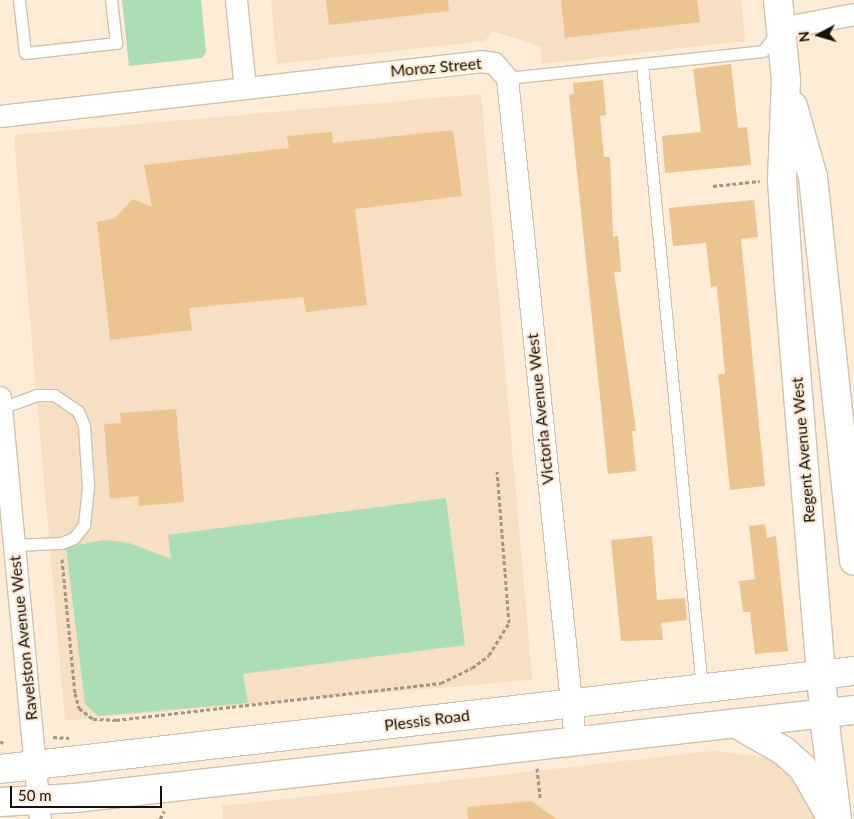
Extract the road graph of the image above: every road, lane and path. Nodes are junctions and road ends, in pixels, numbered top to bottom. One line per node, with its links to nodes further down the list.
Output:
1 (19, 0): 2 (lane)
2 (112, 0)
3 (236, 0): 10 (street)
4 (778, 0): 6 (main road, Regent Avenue West)
5 (854, 14): 6 (street)
6 (780, 28): 7 (lane); 9 (main road, Regent Avenue West)
7 (642, 64): 8 (lane); 21 (lane)
8 (507, 78): 10 (street, Moroz Street); 22 (street, Victoria Avenue West)
9 (786, 80): 18 (main road, Regent Avenue West); 20 (main road, Regent Avenue West)
10 (245, 88): 11 (street, Moroz Street)
11 (0, 116)
12 (762, 181): 13 (path)
13 (713, 186)
14 (1, 402): 16 (lane); 17 (street, Ravelston Avenue West)
15 (497, 471): 16 (path)
16 (61, 543): 17 (lane)
17 (14, 545): 30 (street, Ravelston Avenue West)
18 (854, 561)
19 (854, 671): 20 (main road, Plessis Road)
20 (822, 673): 21 (main road, Plessis Road); 24 (main road, Regent Avenue West)
21 (702, 690): 22 (main road, Plessis Road)
22 (568, 704): 28 (street, Victoria Avenue West); 30 (main road, Plessis Road)
23 (854, 710): 24 (main road)
24 (825, 714): 25 (main road); 40 (main road, Regent Avenue West)
25 (735, 723): 28 (main road); 39 (main road)
26 (69, 734): 27 (path)
27 (51, 737)
28 (575, 740): 32 (main road)
29 (1, 751): 30 (main road, Plessis Road)
30 (35, 766): 35 (street, Ravelston Avenue West)
31 (537, 768): 33 (path)
32 (126, 793): 35 (main road); 37 (main road)
33 (540, 798)
34 (0, 802): 35 (main road)
35 (40, 811)
36 (164, 811): 38 (path)
37 (88, 819)
38 (160, 819)
39 (832, 819)
40 (837, 819)

